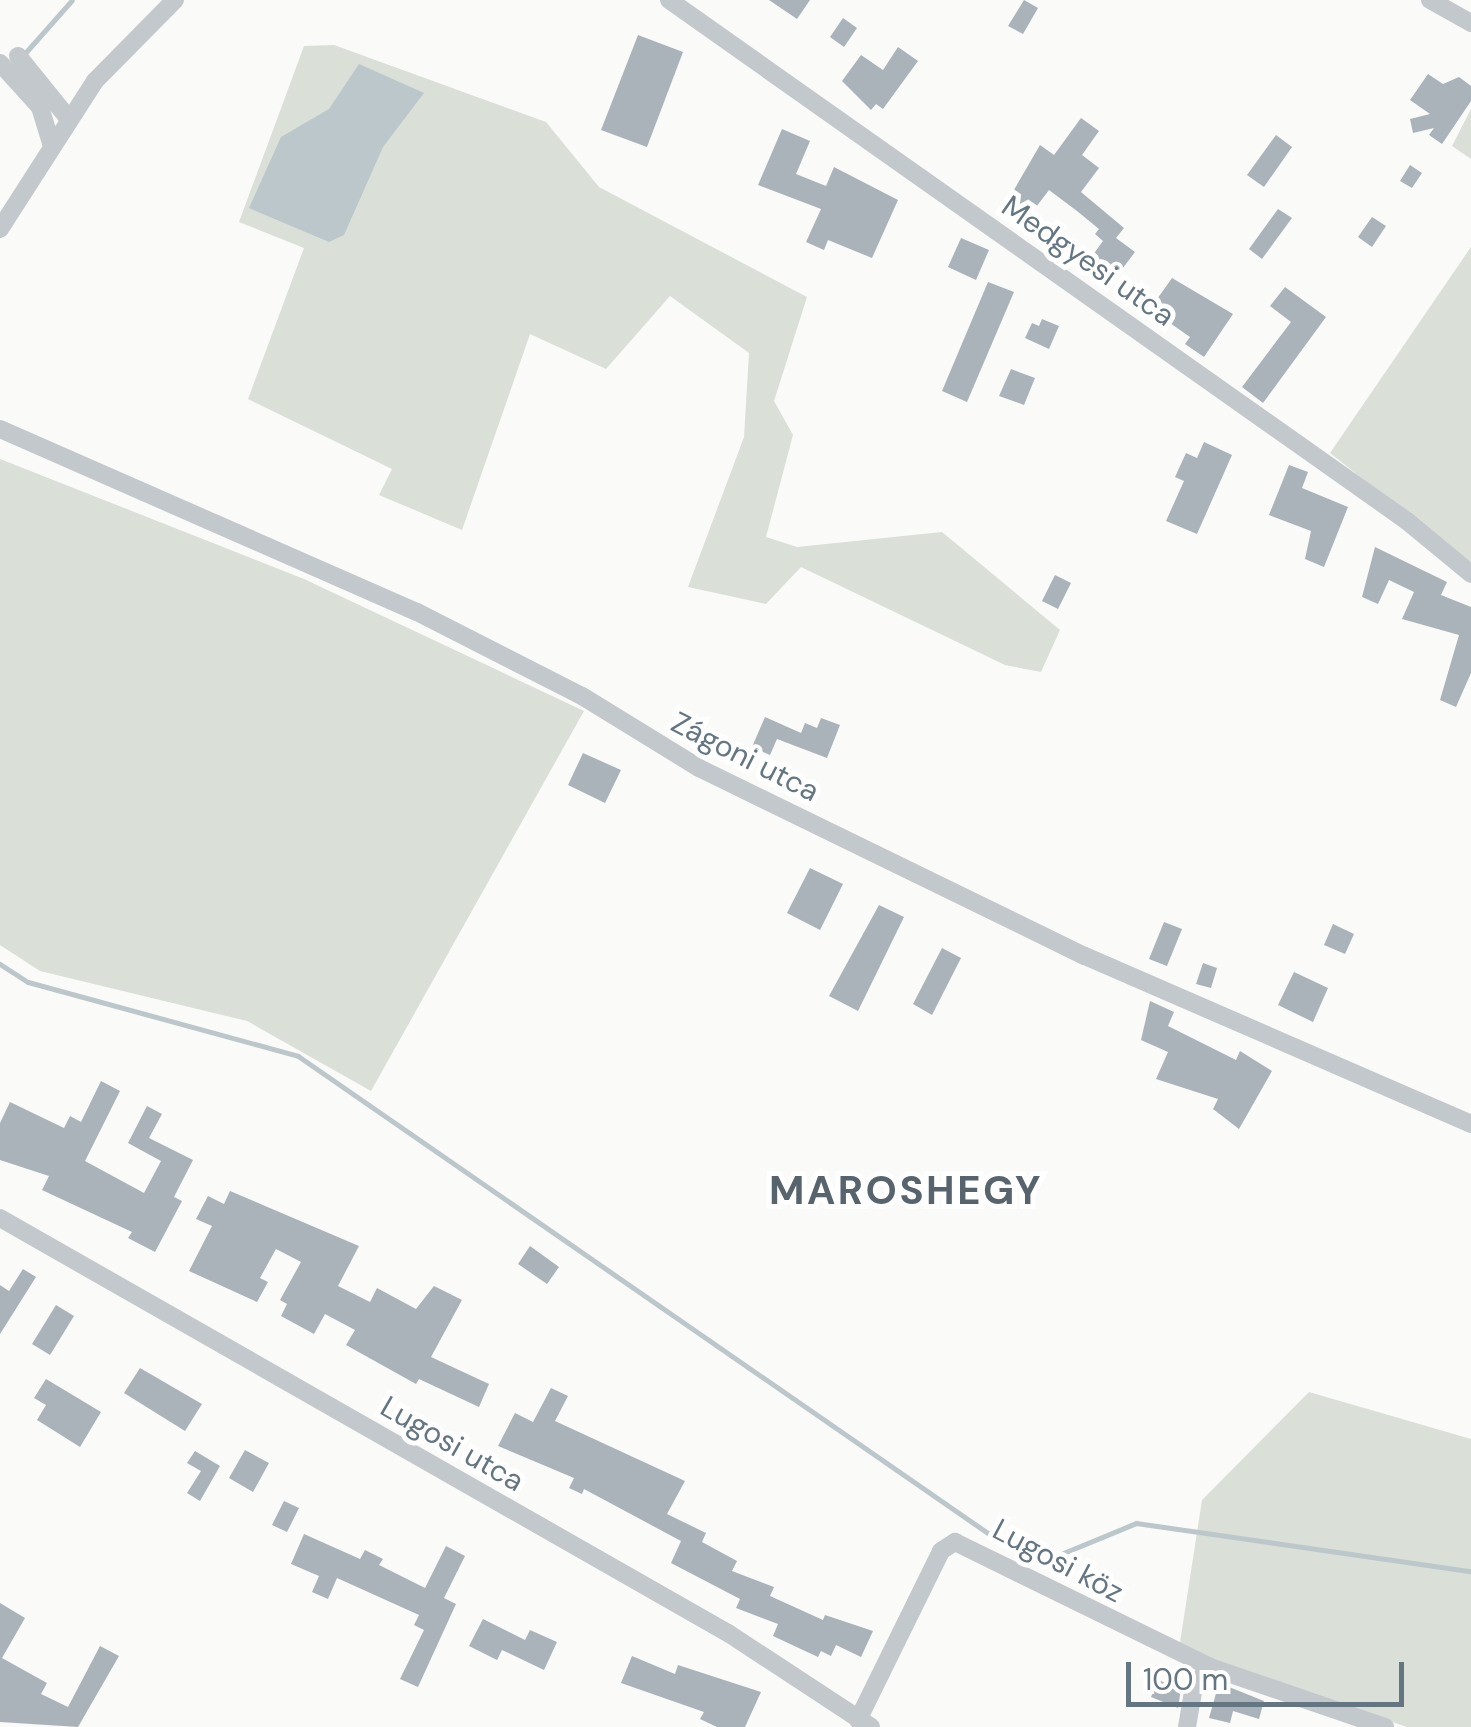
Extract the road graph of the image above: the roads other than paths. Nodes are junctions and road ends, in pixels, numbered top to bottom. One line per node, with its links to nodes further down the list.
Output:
1 (175, 0): 7 (street)
2 (669, 0): 11 (street, Medgyesi utca)
3 (1430, 0): 4 (street)
4 (1471, 23)
5 (18, 56): 7 (street)
6 (0, 63): 8 (street)
7 (68, 118): 8 (street)
8 (51, 143): 9 (street)
9 (0, 229)
10 (0, 429): 12 (street, Zágoni utca)
11 (1471, 574)
12 (1471, 1124)
13 (0, 1218): 15 (street, Lugosi utca)
14 (1205, 1671): 15 (street, Lugosi köz); 16 (street); 17 (street)
15 (865, 1723)
16 (1188, 1727)
17 (1385, 1727)

